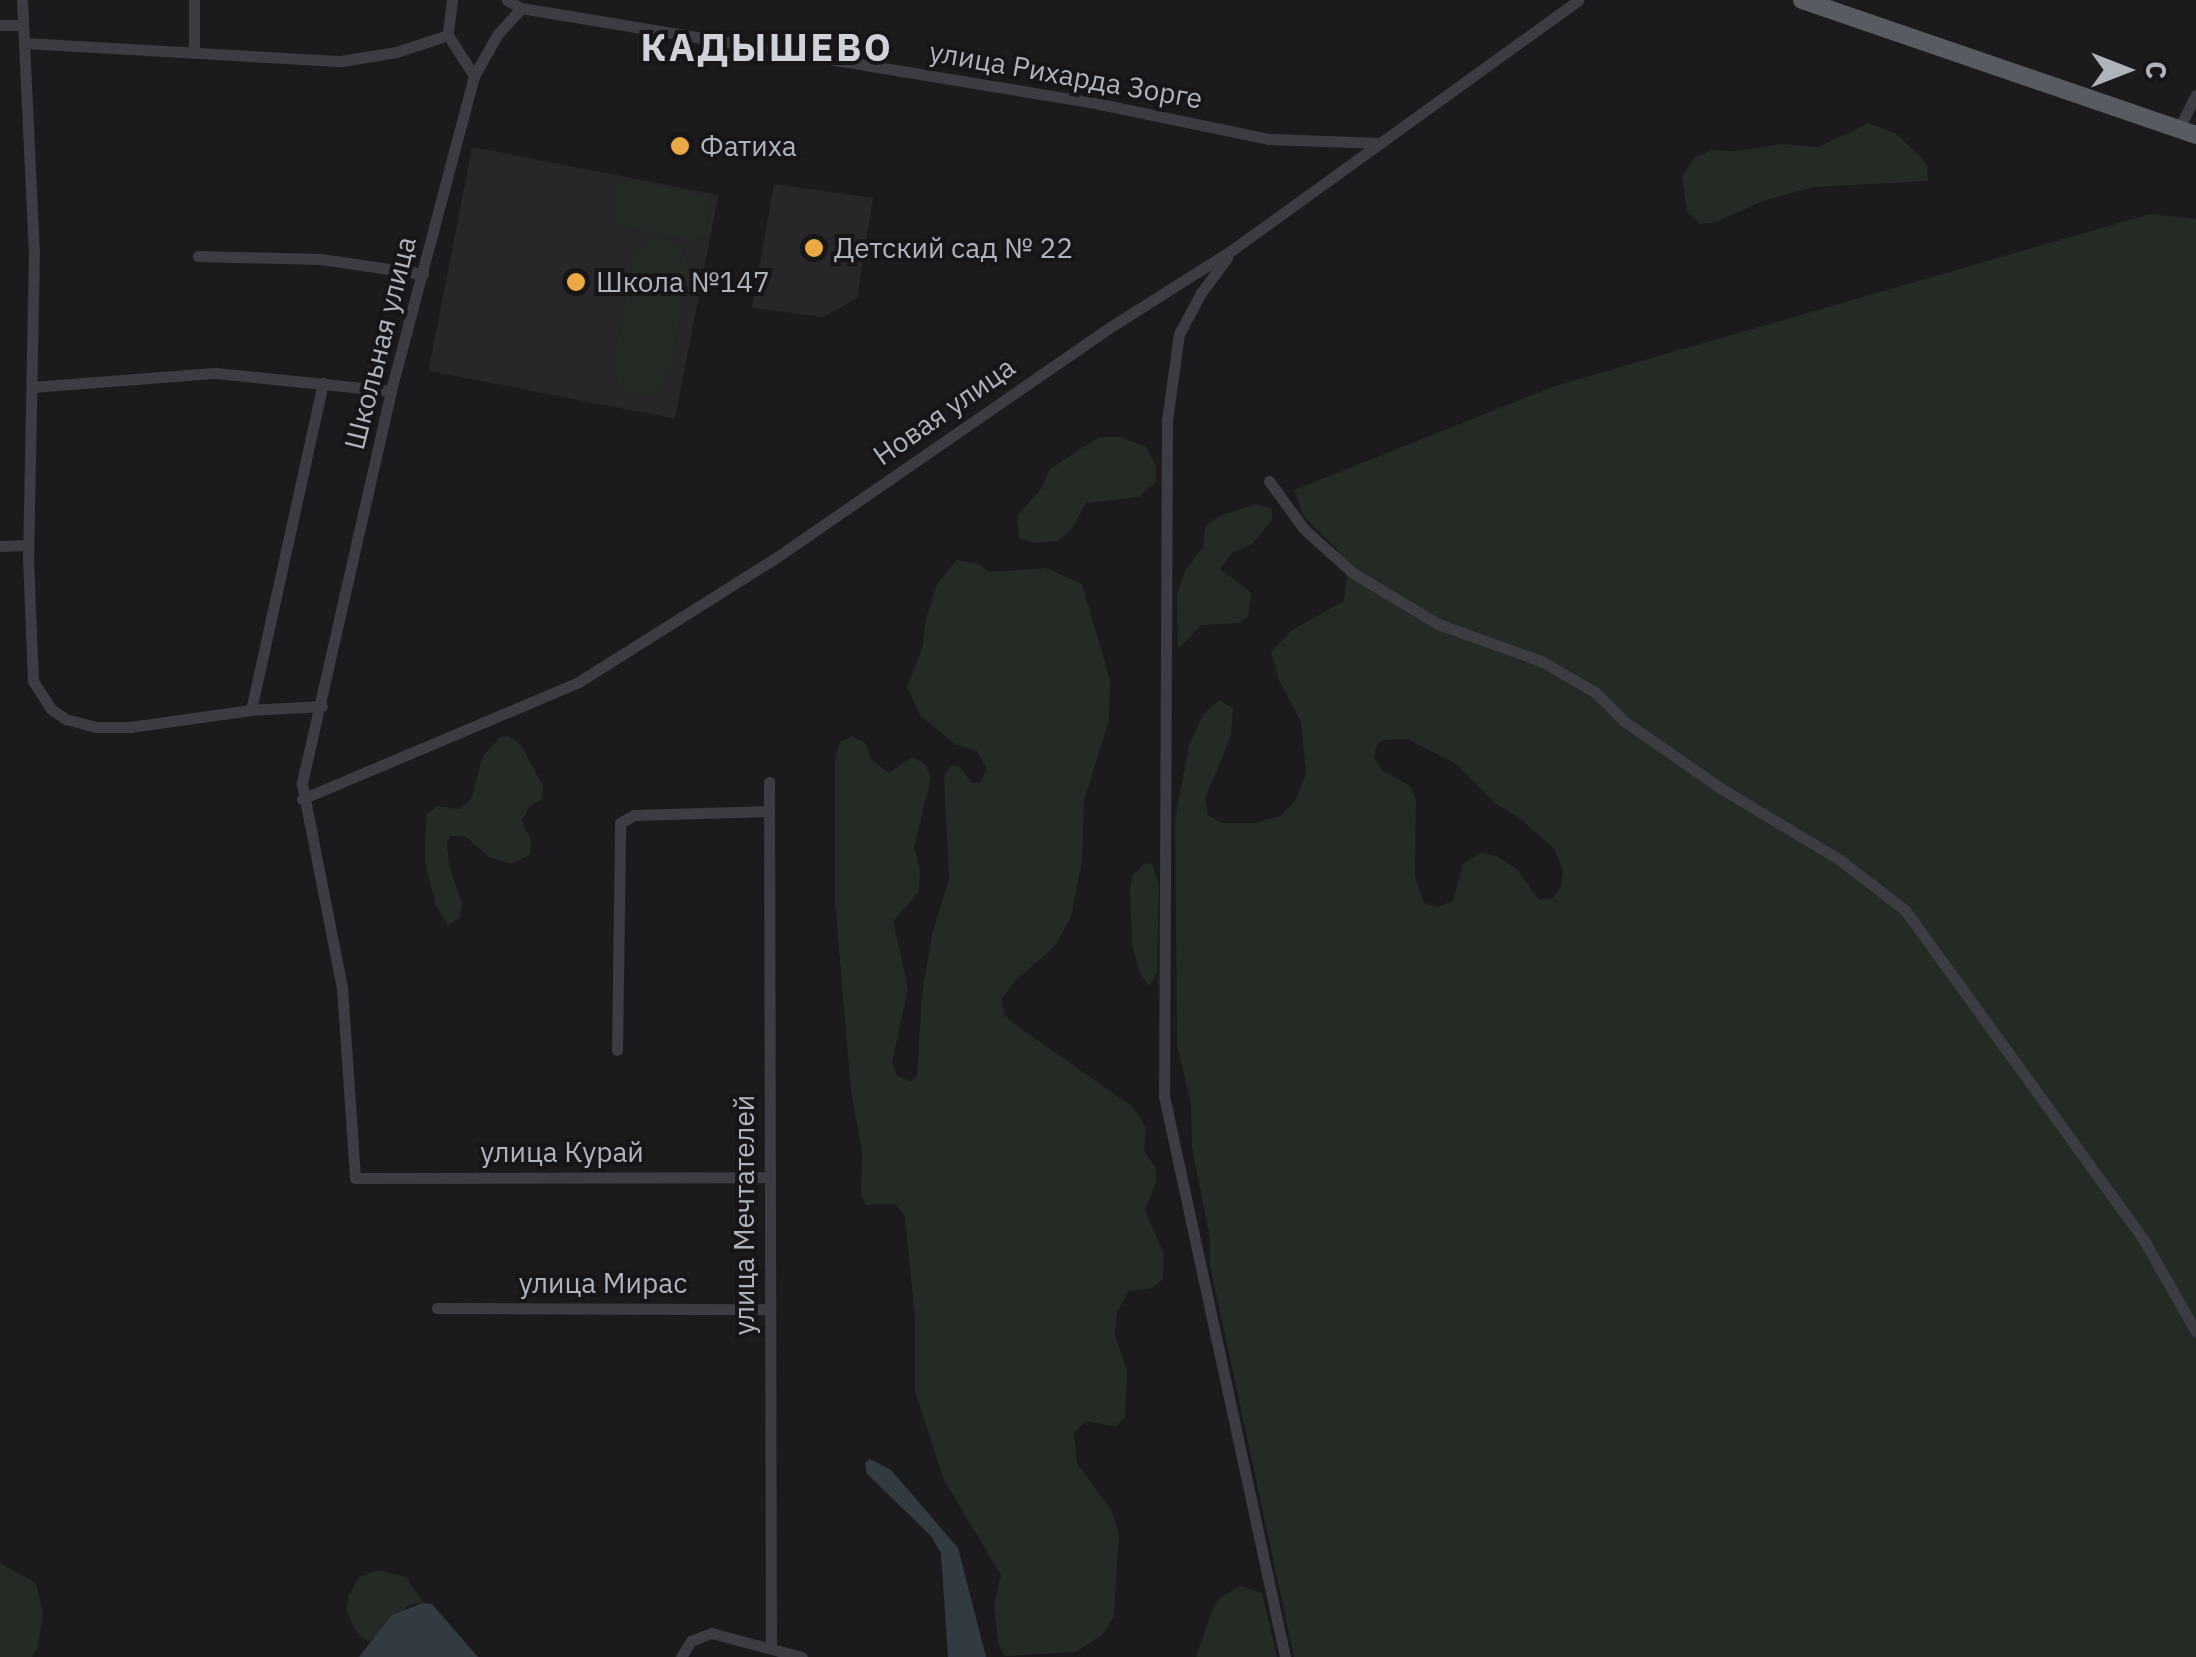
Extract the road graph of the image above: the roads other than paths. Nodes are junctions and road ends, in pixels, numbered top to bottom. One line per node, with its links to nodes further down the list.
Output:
1 (22, 0): 9 (street)
2 (194, 0): 12 (street)
3 (452, 0): 10 (street)
4 (507, 0): 7 (street, улица Рихарда Зорге)
5 (1578, 0): 16 (street, Новая улица)
6 (1802, 0): 15 (main road)
7 (522, 8): 13 (street, Школьная улица); 16 (street, улица Рихарда Зорге)
8 (0, 25): 9 (street)
9 (23, 25): 11 (street)
10 (448, 35): 12 (street); 13 (street)
11 (25, 42): 12 (street); 21 (street)
12 (194, 54)
13 (474, 76): 19 (street, Школьная улица)
14 (2196, 95): 15 (street)
15 (2188, 132)
16 (1382, 143): 17 (street, Новая улица)
17 (1232, 250): 29 (street, Новая улица); 39 (street)
18 (198, 256): 19 (street)
19 (423, 274): 22 (street, Школьная улица)
20 (323, 383): 21 (street); 22 (street); 27 (street)
21 (32, 387): 24 (street)
22 (391, 391): 26 (street, Школьная улица)
23 (1268, 481): 35 (street)
24 (28, 545): 25 (street); 27 (street)
25 (0, 546)
26 (322, 706): 27 (street); 29 (street, Школьная улица)
27 (251, 710)
28 (769, 782): 30 (street, улица Мечтателей)
29 (302, 798): 32 (street, улица Курай)
30 (769, 811): 31 (street); 32 (street, улица Мечтателей)
31 (616, 1050)
32 (769, 1177): 34 (street, улица Мечтателей)
33 (437, 1308): 34 (street, улица Мирас)
34 (768, 1308): 36 (street, улица Мечтателей)
35 (2196, 1332)
36 (770, 1647): 37 (street); 38 (street)
37 (682, 1657)
38 (802, 1657)
39 (1285, 1657)

